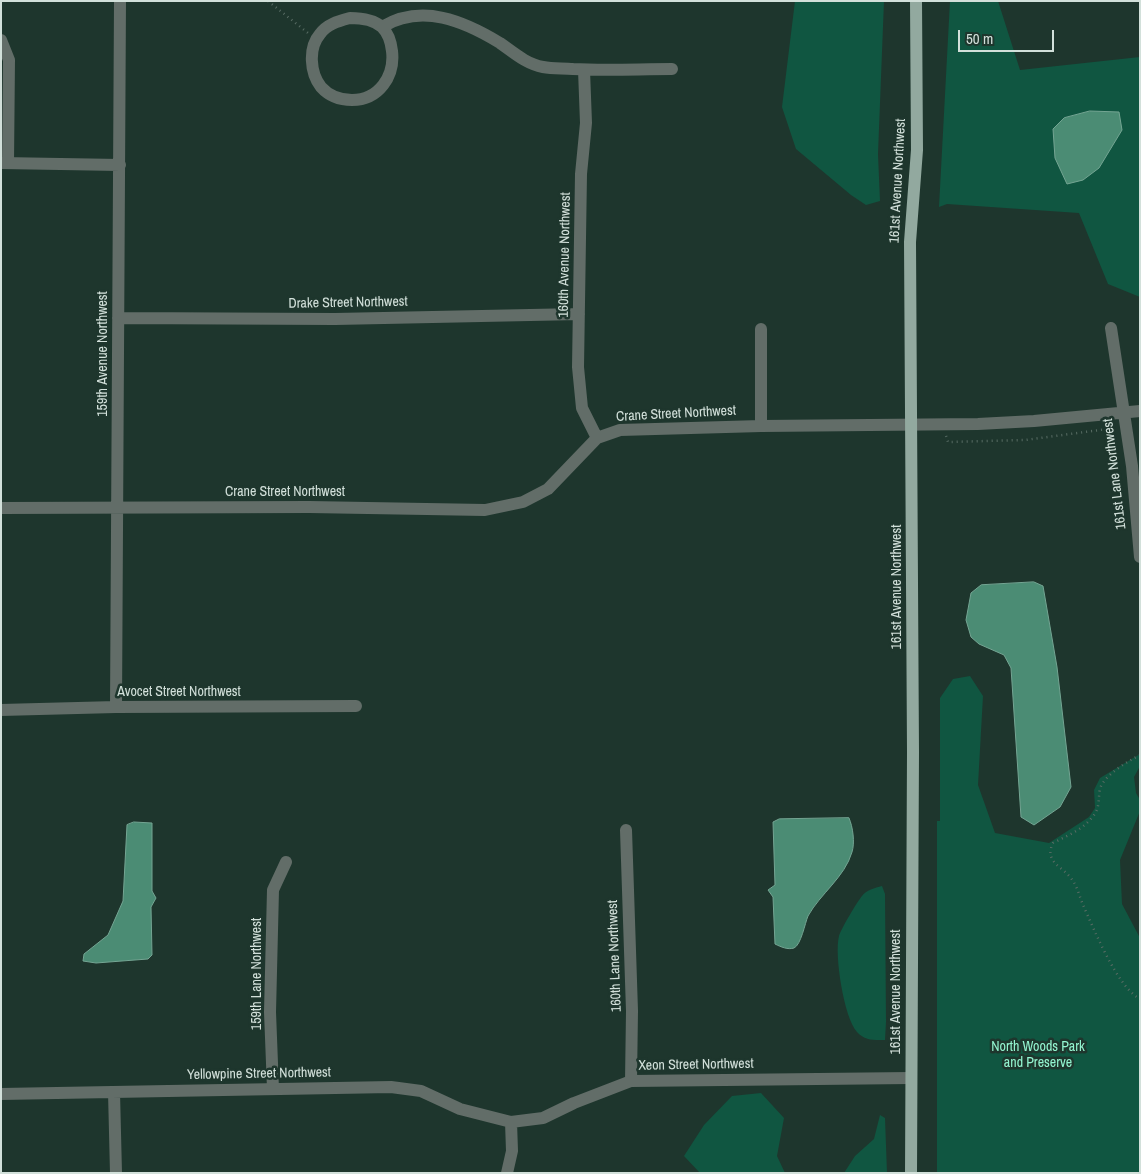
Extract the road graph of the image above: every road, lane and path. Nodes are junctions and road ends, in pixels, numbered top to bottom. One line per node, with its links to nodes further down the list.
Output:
1 (120, 1): 10 (street, 159th Avenue Northwest)
2 (268, 1): 5 (path)
3 (916, 1): 17 (main road, 161st Avenue Northwest)
4 (382, 28): 5 (street); 5 (street); 8 (street)
5 (316, 39)
6 (1, 40): 9 (street)
7 (672, 69): 8 (street)
8 (584, 70): 11 (street, 160th Avenue Northwest)
9 (5, 163): 10 (street)
10 (120, 165): 12 (street, 159th Avenue Northwest)
11 (579, 314): 12 (street, Drake Street Northwest); 21 (street, 160th Avenue Northwest)
12 (118, 318): 22 (street, 159th Avenue Northwest)
13 (1111, 328): 16 (street, 161st Lane Northwest)
14 (761, 329): 19 (street)
15 (1140, 411): 16 (street, Crane Street Northwest)
16 (1123, 412): 18 (street, Crane Street Northwest); 20 (street, 161st Lane Northwest)
17 (911, 425): 18 (street, Crane Street Northwest); 19 (street, Crane Street Northwest); 32 (main road, 161st Avenue Northwest)
18 (942, 425): 20 (path)
19 (760, 426): 21 (street, Crane Street Northwest)
20 (1125, 428): 24 (street, 161st Lane Northwest)
21 (596, 438): 22 (street, Crane Street Northwest)
22 (117, 507): 23 (street, Crane Street Northwest); 26 (street, 159th Avenue Northwest)
23 (1, 508)
24 (1140, 557)
25 (356, 706): 26 (street, Avocet Street Northwest)
26 (116, 707): 27 (street, Avocet Street Northwest)
27 (1, 710)
28 (1140, 755): 31 (path)
29 (626, 830): 33 (street, 160th Lane Northwest)
30 (286, 862): 34 (street, 159th Lane Northwest)
31 (1140, 998)
32 (911, 1078): 33 (street, Xeon Street Northwest); 40 (main road, 161st Avenue Northwest)
33 (631, 1081): 37 (street, Xeon Street Northwest)
34 (273, 1089): 35 (street, Yellowpine Street Northwest); 37 (street, Yellowpine Street Northwest)
35 (114, 1092): 36 (street, Yellowpine Street Northwest); 38 (street)
36 (1, 1094)
37 (511, 1122): 39 (street)
38 (116, 1173)
39 (507, 1173)
40 (911, 1173)

